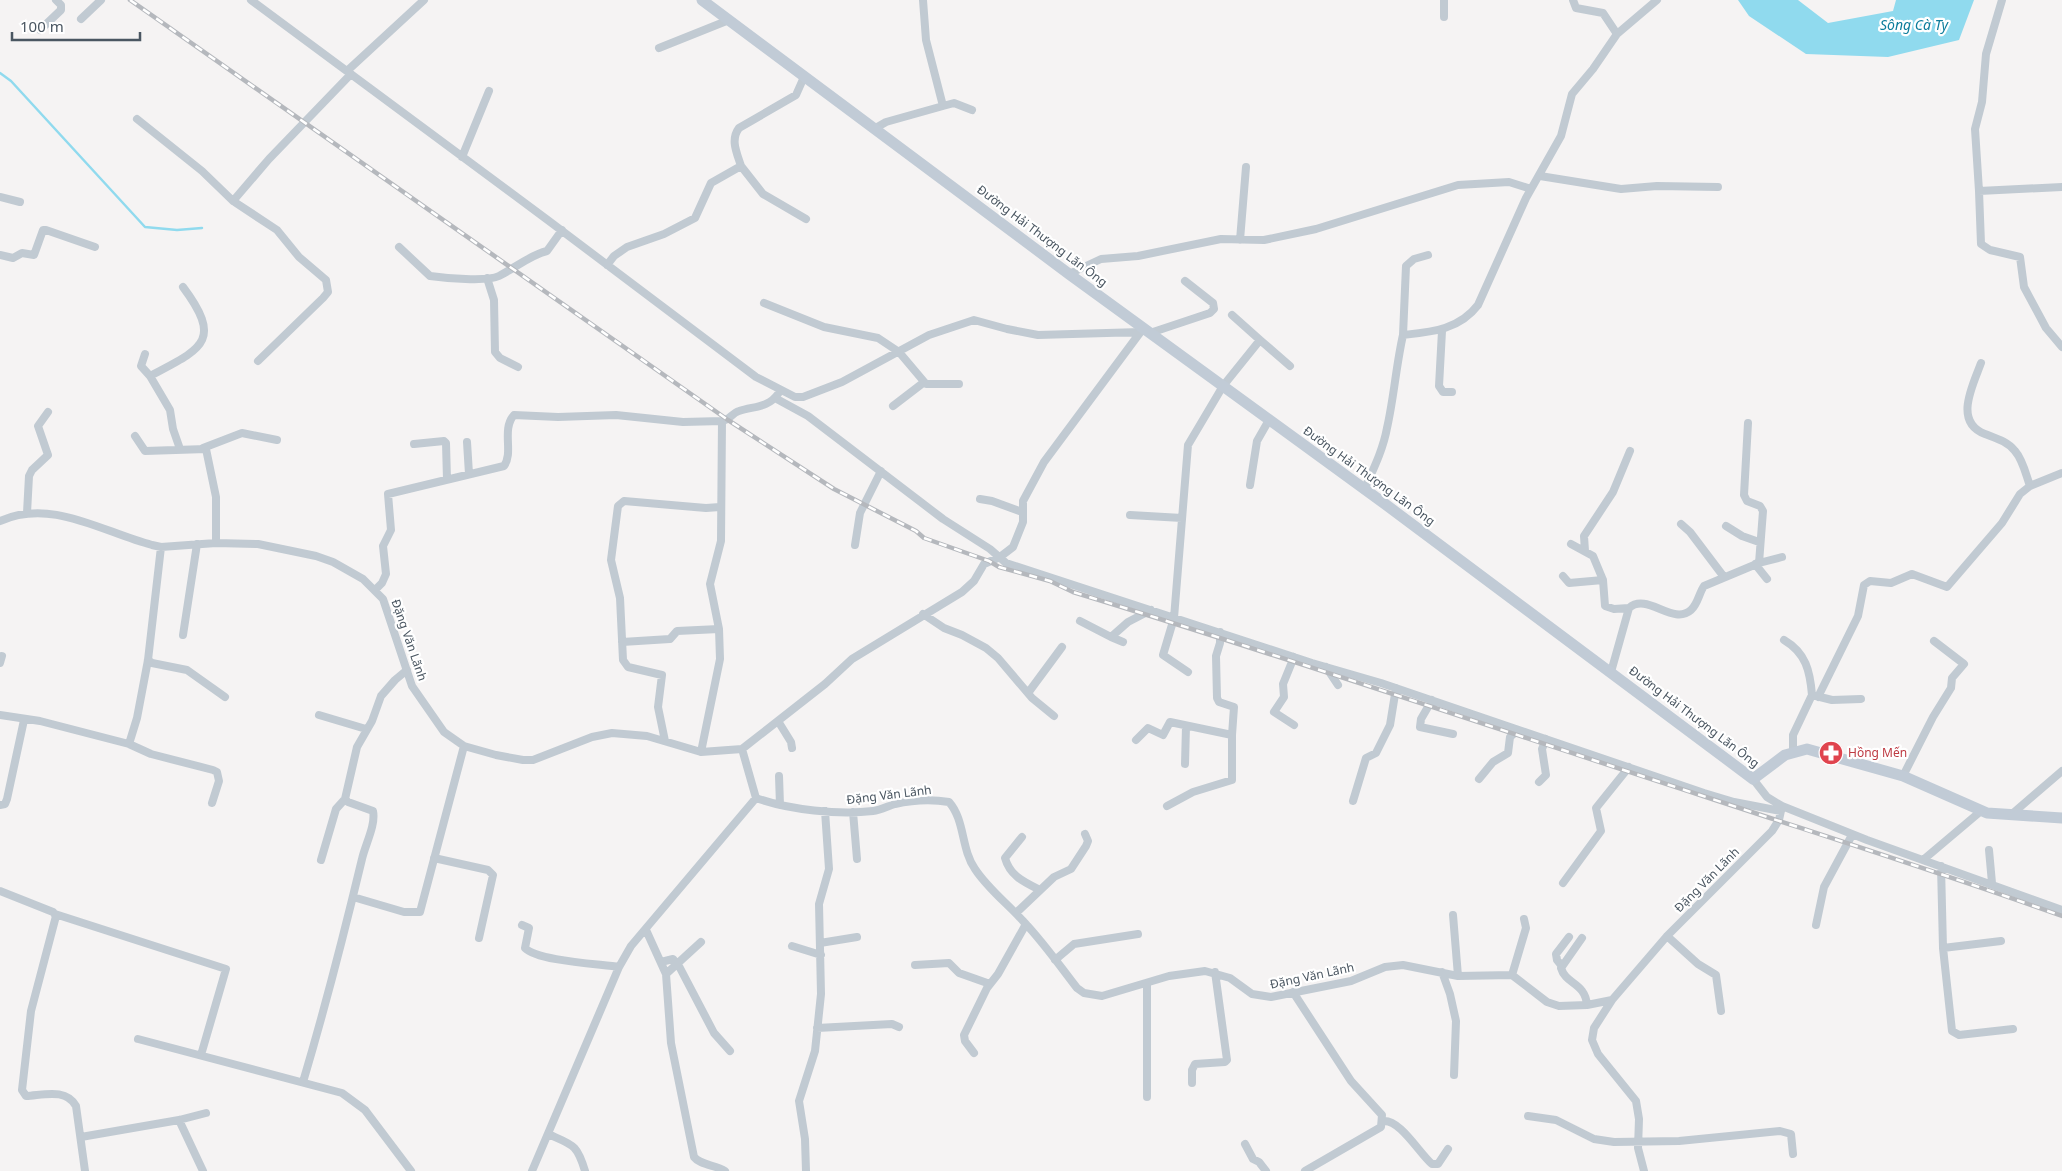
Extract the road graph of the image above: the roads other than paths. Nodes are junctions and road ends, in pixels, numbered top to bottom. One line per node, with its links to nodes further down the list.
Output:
1 (56, 0): 14 (street)
2 (100, 0): 12 (street)
3 (251, 0): 17 (street)
4 (424, 0): 17 (street)
5 (702, 0): 13 (street, Đường Hải Thượng Lãn Ông)
6 (924, 0): 20 (street)
7 (1444, 0): 11 (street)
8 (1573, 0): 15 (street)
9 (1657, 0): 15 (street)
10 (2002, 0): 31 (street)
11 (1444, 18)
12 (81, 19)
13 (728, 20): 16 (street); 18 (street, Đường Hải Thượng Lãn Ông)
14 (40, 30)
15 (1617, 34): 27 (street)
16 (659, 48)
17 (349, 73): 24 (street); 33 (street)
18 (804, 77): 23 (street, Đường Hải Thượng Lãn Ông); 25 (street)
19 (490, 91): 24 (street)
20 (943, 106): 21 (street); 23 (street)
21 (972, 110)
22 (137, 119): 33 (street)
23 (874, 129): 43 (street, Đường Hải Thượng Lãn Ông)
24 (462, 157): 36 (street)
25 (740, 166): 35 (street); 42 (street)
26 (1246, 168): 37 (street)
27 (1540, 176): 29 (street); 30 (street)
28 (2062, 186): 31 (street)
29 (1718, 187)
30 (1531, 189): 37 (street); 50 (street)
31 (1979, 191): 53 (street)
32 (0, 196): 34 (street)
33 (233, 201): 56 (street)
34 (20, 202)
35 (806, 219)
36 (562, 230): 42 (street); 44 (street)
37 (1240, 240): 43 (street)
38 (95, 247): 40 (street)
39 (399, 247): 44 (street)
40 (0, 255)
41 (1428, 255): 51 (street)
42 (607, 265): 64 (street)
43 (1069, 274): 49 (street, Đường Hải Thượng Lãn Ông)
44 (487, 278): 59 (street)
45 (1185, 281): 49 (street)
46 (182, 287): 60 (street)
47 (764, 303): 54 (street)
48 (1232, 315): 52 (street)
49 (1145, 331): 54 (street); 63 (street, Đường Hải Thượng Lãn Ông); 88 (street)
50 (1442, 331): 51 (street); 65 (street)
51 (1403, 335): 85 (street)
52 (1260, 340): 58 (street); 63 (street)
53 (2062, 347)
54 (899, 352): 61 (street); 64 (street)
55 (145, 354): 60 (street)
56 (258, 360)
57 (1981, 363): 84 (street)
58 (1290, 366)
59 (518, 367)
60 (150, 376): 77 (street)
61 (923, 383): 62 (street); 67 (street)
62 (959, 384)
63 (1224, 386): 69 (street, Đường Hải Thượng Lãn Ông); 91 (street)
64 (781, 391): 66 (street)
65 (1452, 392)
66 (776, 398): 70 (street); 79 (street)
67 (893, 406)
68 (48, 412): 89 (street)
69 (1269, 420): 83 (street); 85 (street, Đường Hải Thượng Lãn Ông)
70 (722, 421): 81 (street); 87 (street)
71 (1748, 424): 95 (street)
72 (135, 436): 77 (street)
73 (277, 440): 76 (street)
74 (467, 442): 81 (street)
75 (414, 444): 82 (street)
76 (203, 448): 77 (street); 96 (street)
77 (180, 450)
78 (1630, 451): 101 (street)
79 (881, 471): 99 (street); 102 (street)
80 (2062, 473): 84 (street)
81 (468, 474): 82 (street)
82 (448, 480): 109 (street)
83 (1250, 485)
84 (2030, 486): 133 (street)
85 (1364, 490): 129 (street, Đường Hải Thượng Lãn Ông)
86 (980, 499): 88 (street)
87 (720, 507): 115 (street); 121 (street)
88 (1022, 512): 102 (street)
89 (27, 513): 92 (street, Đặng Văn Lãnh); 100 (street, Đặng Văn Lãnh)
90 (1130, 515): 91 (street)
91 (1182, 518): 113 (street)
92 (0, 521)
93 (1681, 524): 106 (street)
94 (1726, 526): 95 (street)
95 (1759, 542): 104 (street)
96 (216, 543): 97 (street, Đặng Văn Lãnh); 109 (street, Đặng Văn Lãnh)
97 (197, 544): 100 (street, Đặng Văn Lãnh); 117 (street)
98 (1571, 544): 101 (street)
99 (855, 545)
100 (160, 547): 125 (street)
101 (1585, 551): 108 (street)
102 (1000, 557): 111 (street); 112 (street)
103 (1782, 557): 104 (street)
104 (1757, 563): 106 (street); 107 (street)
105 (1563, 576): 108 (street)
106 (1724, 577): 110 (street)
107 (1767, 579)
108 (1603, 580): 110 (street)
109 (376, 589): 127 (street, Đặng Văn Lãnh)
110 (1629, 608): 129 (street)
111 (1151, 610): 113 (street); 118 (street)
112 (923, 614): 132 (street); 141 (street)
113 (1174, 618): 116 (street); 128 (street)
114 (1080, 621): 118 (street)
115 (719, 629): 121 (street); 156 (street)
116 (1220, 632): 124 (street); 146 (street)
117 (183, 635)
118 (1111, 637): 122 (street)
119 (1784, 640): 133 (street)
120 (1934, 641): 161 (street)
121 (622, 642): 150 (street)
122 (1123, 642)
123 (1062, 647): 132 (street)
124 (1294, 657): 126 (street); 142 (street)
125 (148, 660): 134 (street); 151 (street)
126 (1326, 667): 130 (street); 131 (street)
127 (407, 670): 144 (street); 152 (street, Đặng Văn Lãnh)
128 (1188, 672)
129 (1611, 672): 163 (street, Đường Hải Thượng Lãn Ông)
130 (1338, 685)
131 (1396, 688): 136 (street); 167 (street)
132 (1028, 693): 139 (street)
133 (1815, 696): 135 (street); 155 (street)
134 (224, 697)
135 (1861, 699)
136 (1432, 700): 145 (street); 147 (street)
137 (0, 715): 140 (street)
138 (318, 715): 144 (street)
139 (1054, 716)
140 (24, 720): 151 (street); 169 (street)
141 (778, 721): 153 (street); 154 (street)
142 (1294, 725)
143 (1186, 726): 146 (street); 149 (street); 157 (street)
144 (366, 729): 166 (street)
145 (1518, 730): 148 (street); 162 (street)
146 (1232, 734): 171 (street)
147 (1453, 734)
148 (1546, 739): 158 (street); 164 (street)
149 (1136, 740)
150 (665, 741): 152 (street, Đặng Văn Lãnh); 156 (street, Đặng Văn Lãnh)
151 (129, 744): 168 (street)
152 (464, 746): 182 (street)
153 (792, 748)
154 (742, 749): 156 (street, Đặng Văn Lãnh); 165 (street)
155 (1794, 751): 161 (street); 163 (street, Đường Hải Thượng Lãn Ông)
156 (701, 752)
157 (1185, 764)
158 (1629, 767): 172 (street); 187 (street)
159 (2062, 771): 176 (street)
160 (779, 776): 170 (street)
161 (1902, 776): 174 (street)
162 (1479, 779)
163 (1753, 780): 172 (street)
164 (1539, 782)
165 (756, 798): 170 (street, Đặng Văn Lãnh); 200 (street)
166 (346, 799): 184 (street); 191 (street)
167 (1352, 801)
168 (212, 803)
169 (0, 805)
170 (780, 805): 173 (street, Đặng Văn Lãnh)
171 (1167, 806)
172 (1782, 809): 179 (street); 202 (street, Đặng Văn Lãnh)
173 (825, 811): 175 (street, Đặng Văn Lãnh); 209 (street)
174 (1981, 811): 176 (street); 185 (street)
175 (853, 812): 183 (street); 193 (street, Đặng Văn Lãnh)
176 (2012, 814): 177 (street)
177 (2062, 818)
178 (1085, 834): 190 (street)
179 (1852, 834): 185 (street); 199 (street)
180 (1022, 838): 190 (street)
181 (1989, 850): 188 (street)
182 (434, 858): 191 (street); 205 (street)
183 (857, 859)
184 (321, 860)
185 (1923, 860): 186 (street)
186 (1941, 866): 188 (street); 211 (street)
187 (1563, 883)
188 (1992, 883): 192 (street)
189 (0, 890): 194 (street)
190 (1040, 890): 193 (street)
191 (353, 898): 238 (street)
192 (2062, 910)
193 (1016, 913): 197 (street, Đặng Văn Lãnh)
194 (55, 914): 236 (street); 246 (street)
195 (1453, 915): 223 (street)
196 (1524, 918): 222 (street)
197 (1026, 924): 213 (street, Đặng Văn Lãnh); 225 (street)
198 (522, 925): 218 (street)
199 (1816, 925)
200 (646, 930): 214 (street); 218 (street)
201 (1138, 934): 213 (street)
202 (1667, 936): 227 (street, Đặng Văn Lãnh); 229 (street)
203 (857, 937): 209 (street)
204 (1569, 937): 217 (street)
205 (479, 938)
206 (1582, 938): 217 (street)
207 (2000, 941): 211 (street)
208 (701, 942): 215 (street)
209 (820, 943): 212 (street)
210 (792, 946): 212 (street)
211 (1943, 948): 232 (street)
212 (821, 955): 231 (street)
213 (1055, 960): 224 (street, Đặng Văn Lãnh)
214 (661, 962): 215 (street); 221 (street)
215 (676, 963): 221 (street); 234 (street)
216 (915, 965): 225 (street)
217 (1561, 965): 228 (street)
218 (619, 967): 245 (street)
219 (1214, 972): 224 (street, Đặng Văn Lãnh); 226 (street, Đặng Văn Lãnh); 239 (street)
220 (1442, 972): 223 (street, Đặng Văn Lãnh); 226 (street, Đặng Văn Lãnh); 237 (street)
221 (666, 974): 256 (street)
222 (1512, 975): 223 (street, Đặng Văn Lãnh); 228 (street)
223 (1458, 976)
224 (1147, 983): 240 (street)
225 (990, 984): 235 (street)
226 (1293, 992): 244 (street)
227 (1612, 1000): 228 (street); 247 (street, Đặng Văn Lãnh)
228 (1587, 1005)
229 (1721, 1011)
230 (899, 1027): 231 (street)
231 (817, 1028): 257 (street)
232 (2013, 1029)
233 (138, 1039): 236 (street)
234 (730, 1051)
235 (974, 1053)
236 (201, 1055): 238 (street)
237 (1454, 1075)
238 (303, 1082): 253 (street)
239 (1192, 1083)
240 (1147, 1097)
241 (206, 1113): 243 (street)
242 (1528, 1116): 247 (street)
243 (179, 1120): 246 (street); 252 (street)
244 (1383, 1122): 249 (street); 259 (street)
245 (548, 1134): 254 (street); 255 (street)
246 (81, 1137): 251 (street)
247 (1638, 1143): 250 (street); 260 (street)
248 (1245, 1144): 258 (street)
249 (1448, 1149)
250 (1793, 1154)
251 (85, 1171)
252 (203, 1171)
253 (411, 1171)
254 (532, 1171)
255 (585, 1171)
256 (725, 1171)
257 (806, 1171)
258 (1266, 1171)
259 (1305, 1171)
260 (1644, 1171)

